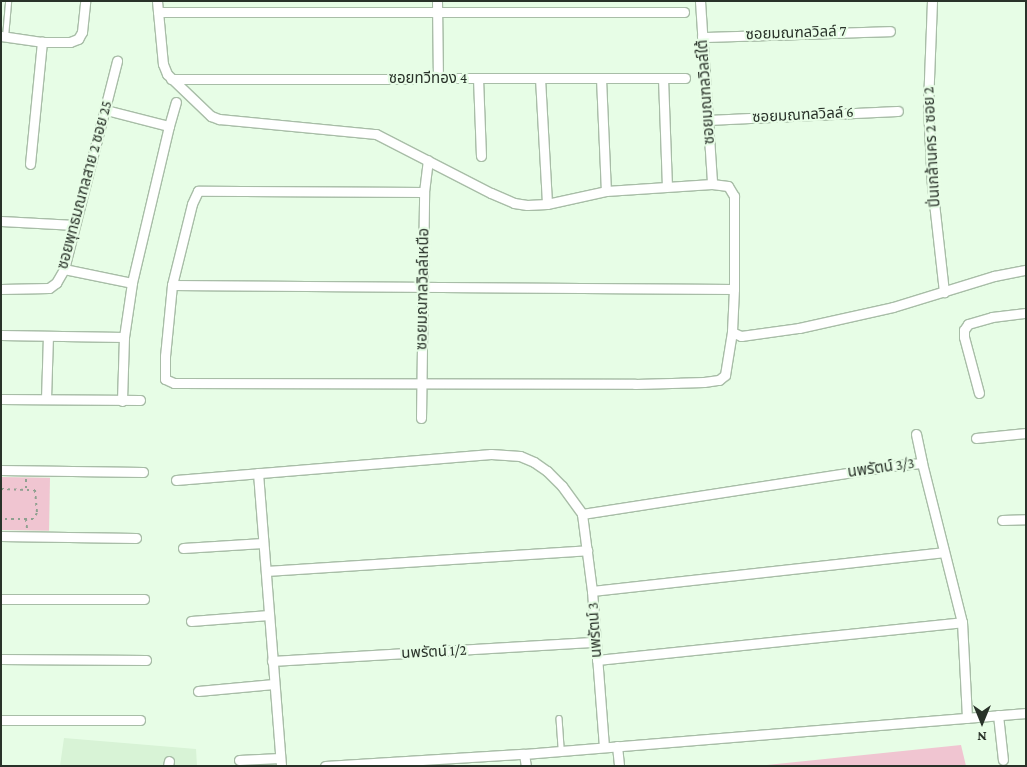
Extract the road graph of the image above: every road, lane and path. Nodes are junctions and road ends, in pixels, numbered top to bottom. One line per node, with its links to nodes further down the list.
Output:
1 (8, 1): 12 (lane)
2 (85, 1): 13 (street)
3 (156, 1): 7 (street)
4 (437, 1): 8 (street)
5 (700, 1): 11 (street, ซอยมณฑลวิลล์ใต้)
6 (932, 1): 44 (street, ปิ่นเกล้านคร 2 ซอย 2)
7 (158, 12): 8 (street); 20 (street)
8 (437, 12): 9 (street); 21 (street)
9 (684, 12)
10 (890, 31): 11 (street, ซอยมณฑลวิลล์ 7)
11 (702, 36): 25 (street, ซอยมณฑลวิลล์ใต้)
12 (3, 37): 13 (street)
13 (42, 42): 29 (street)
14 (117, 60): 23 (street, ซอยพุทธมณฑลสาย 2 ซอย 25)
15 (478, 78): 16 (street, ซอยทวีทอง 4); 21 (street, ซอยทวีทอง 4); 27 (street)
16 (540, 78): 17 (street, ซอยทวีทอง 4); 34 (street)
17 (601, 78): 18 (street, ซอยทวีทอง 4); 32 (street)
18 (663, 78): 19 (street, ซอยทวีทอง 4); 31 (street)
19 (685, 78)
20 (171, 79): 21 (street, ซอยทวีทอง 4); 28 (street)
21 (438, 79)
22 (176, 102): 26 (street)
23 (106, 110): 26 (street); 36 (street, ซอยพุทธมณฑลสาย 2 ซอย 25)
24 (898, 111): 25 (street, ซอยมณฑลวิลล์ 6)
25 (707, 120): 30 (street, ซอยมณฑลวิลล์ใต้)
26 (169, 126): 39 (street)
27 (481, 156)
28 (428, 160): 33 (street, ซอยมณฑลวิลล์เหนือ); 34 (street)
29 (30, 164)
30 (712, 184): 31 (street); 43 (street)
31 (667, 186): 32 (street)
32 (606, 191): 34 (street)
33 (424, 192): 40 (street); 41 (street, ซอยมณฑลวิลล์เหนือ)
34 (547, 204)
35 (1, 221): 36 (street)
36 (75, 225): 37 (street, ซอยพุทธมณฑลสาย 2 ซอย 25)
37 (64, 269): 39 (street); 42 (street, ซอยพุทธมณฑลสาย 2 ซอย 25)
38 (1026, 270): 44 (street)
39 (132, 283): 49 (street)
40 (172, 285): 41 (street); 50 (street)
41 (423, 286): 43 (street); 50 (street, ซอยมณฑลวิลล์เหนือ)
42 (1, 289)
43 (734, 289): 46 (street)
44 (944, 292): 46 (street)
45 (1026, 313): 51 (street)
46 (732, 332): 50 (street)
47 (1, 336): 48 (street)
48 (48, 336): 49 (street); 53 (street)
49 (124, 337): 55 (street)
50 (422, 383): 56 (street, ซอยมณฑลวิลล์เหนือ)
51 (979, 393)
52 (1, 399): 53 (street)
53 (46, 399): 55 (street)
54 (140, 400): 55 (street)
55 (122, 401)
56 (421, 418)
57 (1026, 433): 59 (street)
58 (916, 434): 60 (street)
59 (976, 438)
60 (922, 463): 66 (street, นพรัตน์ 3/3); 75 (street, นพรัตน์ 3/3)
61 (1, 470): 62 (street)
62 (143, 472)
63 (258, 473): 64 (street); 66 (street); 72 (street)
64 (176, 480)
65 (1, 489): 67 (path)
66 (582, 514): 74 (street, นพรัตน์ 3)
67 (1, 519)
68 (1026, 519): 69 (street)
69 (1002, 520)
70 (1, 536): 71 (street)
71 (136, 538)
72 (263, 544): 73 (street); 76 (street)
73 (183, 548)
74 (587, 550): 76 (street); 77 (street, นพรัตน์ 3)
75 (943, 552): 77 (street); 82 (street, นพรัตน์ 3/3)
76 (266, 571): 80 (street)
77 (592, 592): 83 (street, นพรัตน์ 3)
78 (1, 598): 79 (street)
79 (144, 599)
80 (269, 615): 81 (street); 87 (street)
81 (191, 620)
82 (962, 622): 86 (street); 93 (street, นพรัตน์ 3/3)
83 (596, 642): 86 (street, นพรัตน์ 3); 87 (street, นพรัตน์ 1/2)
84 (1, 659): 85 (street)
85 (146, 660)
86 (597, 660): 96 (street, นพรัตน์ 3)
87 (272, 661): 88 (street)
88 (274, 684): 89 (street); 102 (street)
89 (198, 691)
90 (1026, 713): 91 (street)
91 (998, 715): 93 (street); 101 (street)
92 (559, 718): 98 (lane)
93 (966, 718): 97 (street)
94 (1, 720): 95 (street)
95 (140, 720)
96 (604, 746): 97 (street); 98 (street)
97 (617, 746): 106 (street)
98 (561, 750): 99 (street)
99 (524, 754): 103 (street); 105 (street)
100 (239, 760): 102 (street)
101 (1003, 760)
102 (281, 762)
103 (372, 764): 104 (street)
104 (325, 766)
105 (526, 766)
106 (619, 766)

